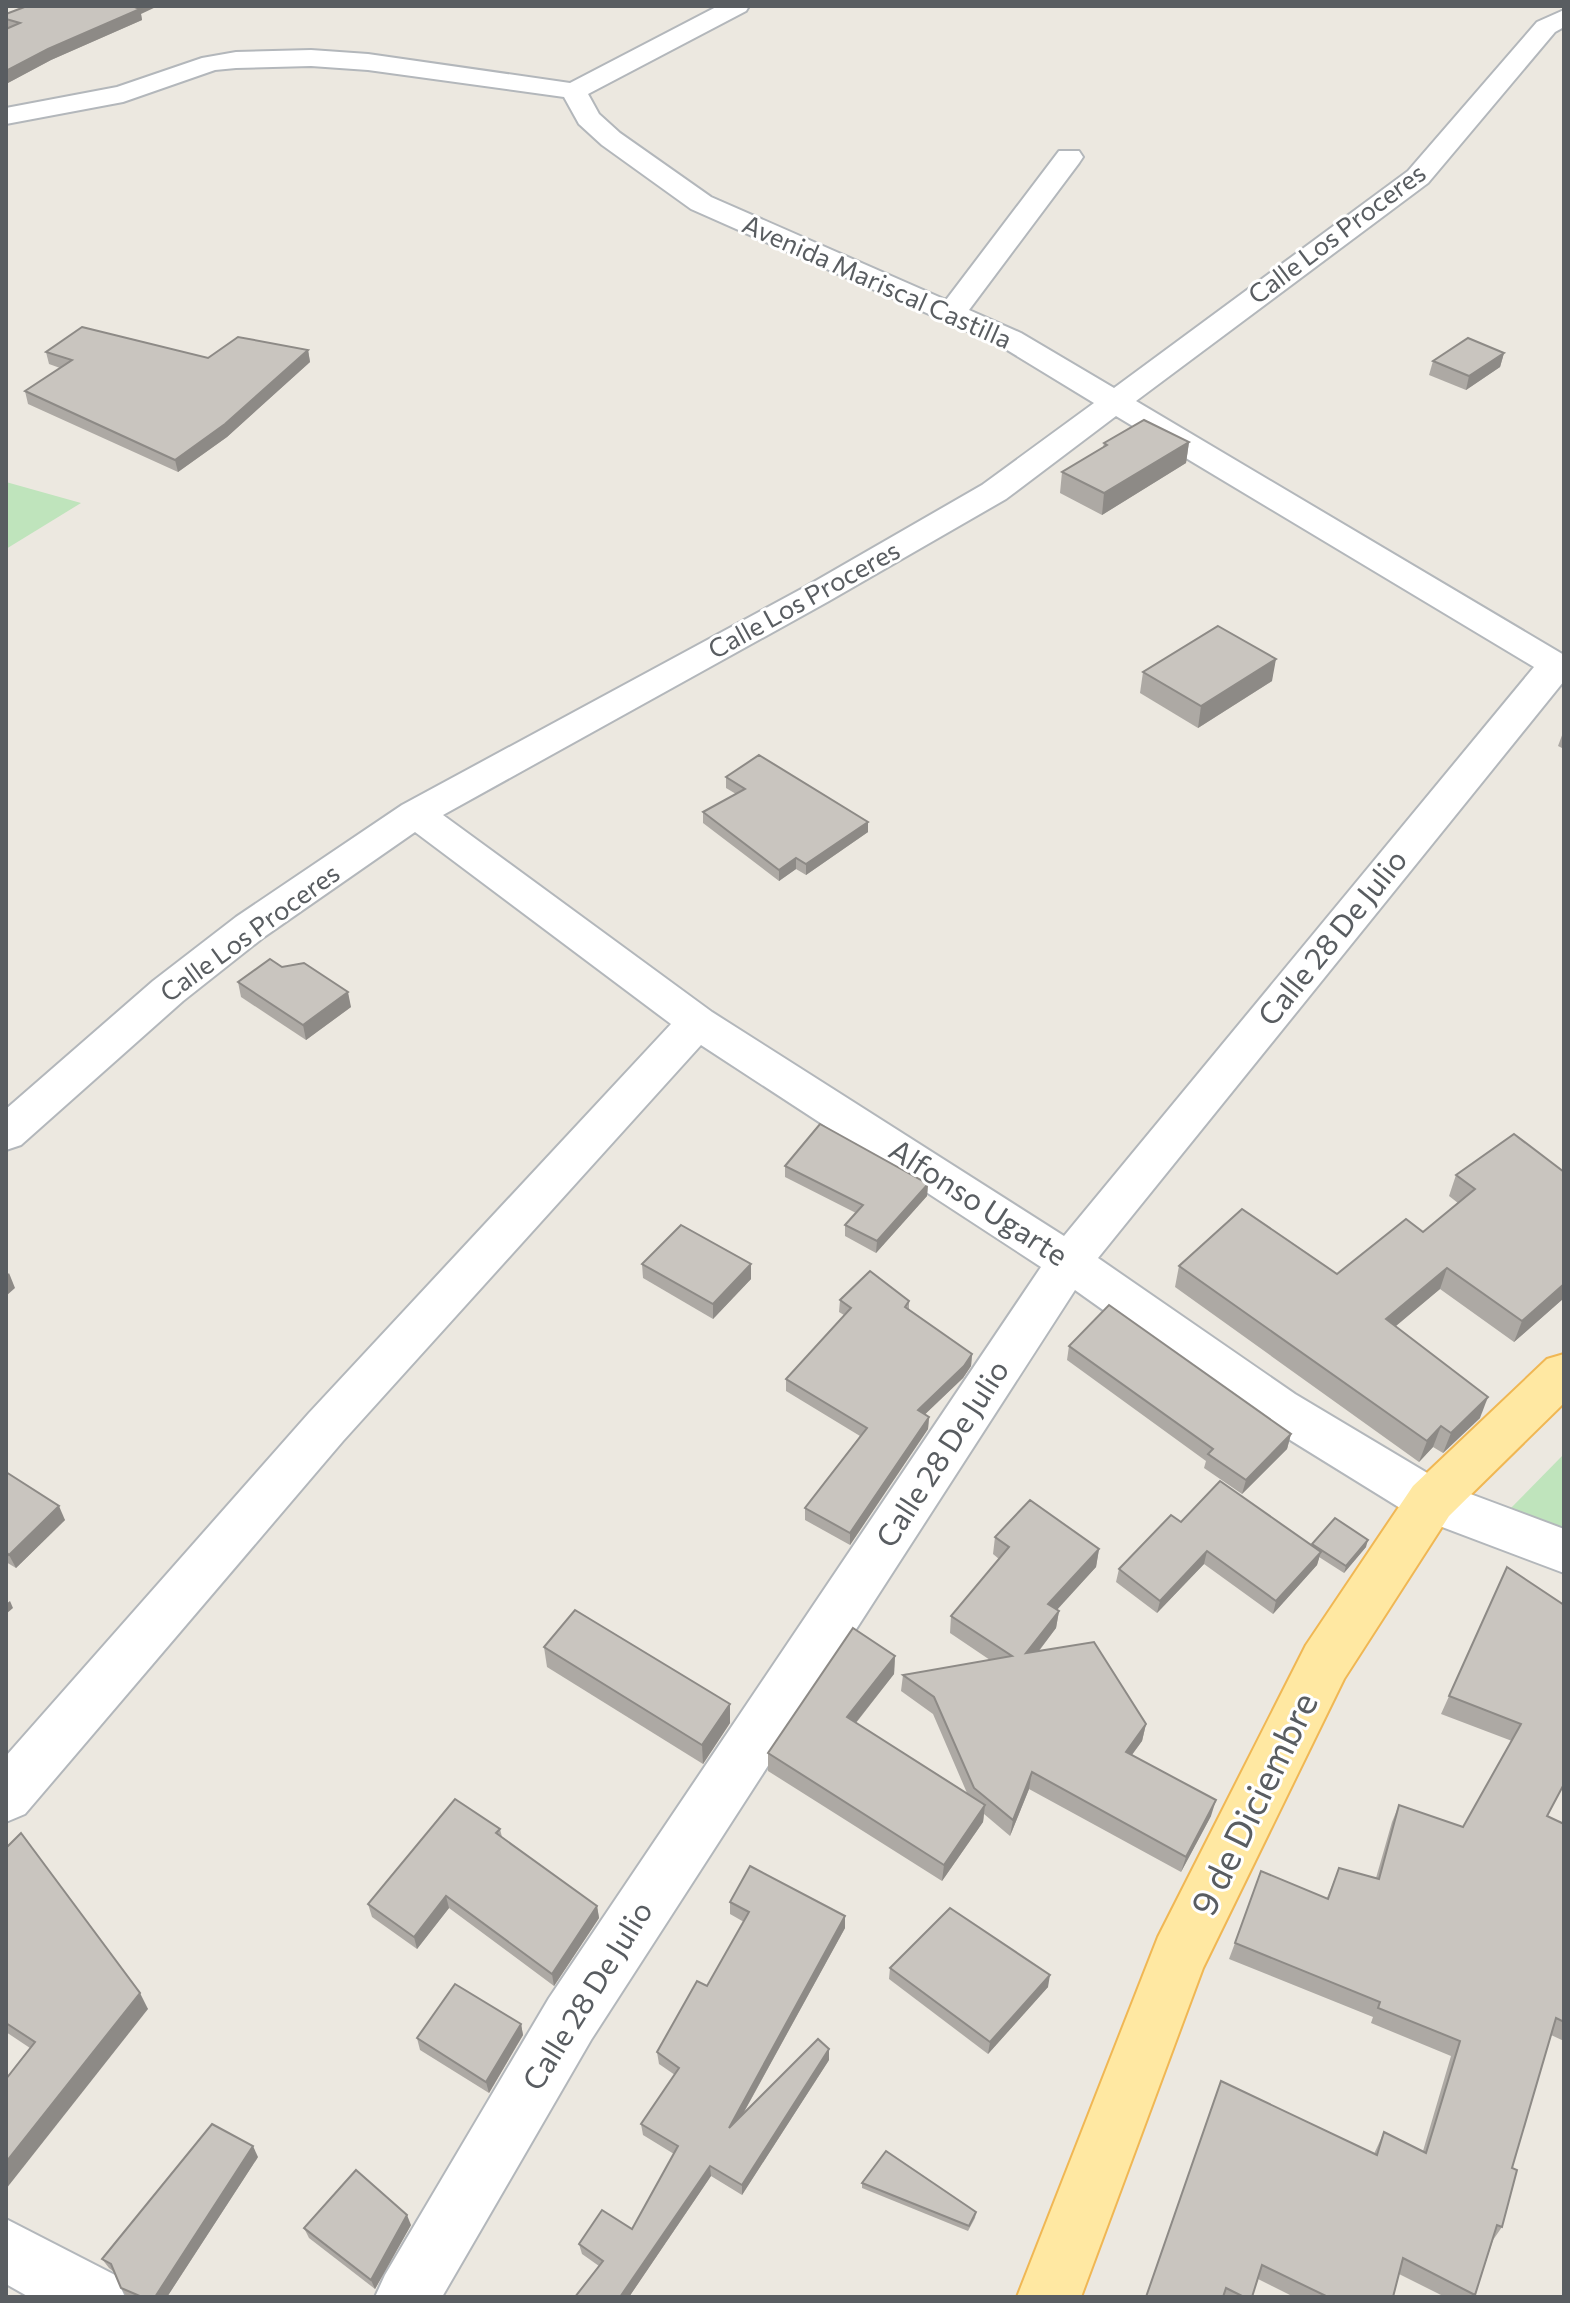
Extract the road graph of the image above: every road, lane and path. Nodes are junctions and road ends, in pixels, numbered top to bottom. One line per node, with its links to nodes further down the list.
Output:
1 (737, 6): 3 (street)
2 (1564, 17): 7 (street, Calle Los Proceres)
3 (574, 91): 4 (street); 6 (street, Avenida Mariscal Castilla)
4 (6, 116)
5 (1069, 157): 6 (street)
6 (952, 312): 7 (street, Avenida Mariscal Castilla)
7 (1111, 402): 8 (street, Avenida Mariscal Castilla); 9 (street, Calle Los Proceres)
8 (1560, 668): 12 (street, Calle 28 De Julio)
9 (416, 814): 10 (street, Alfonso Ugarte); 11 (street, Calle Los Proceres)
10 (697, 1022): 12 (street, Alfonso Ugarte); 16 (street)
11 (6, 1134)
12 (1069, 1262): 14 (street, Alfonso Ugarte); 19 (street, Calle 28 De Julio)
13 (1564, 1373): 14 (main road, 9 de Diciembre)
14 (1431, 1501): 15 (street, Alfonso Ugarte); 20 (main road, 9 de Diciembre)
15 (1564, 1551)
16 (6, 1796)
17 (6, 2250): 18 (street)
18 (93, 2297)
19 (407, 2297)
20 (1049, 2297)

